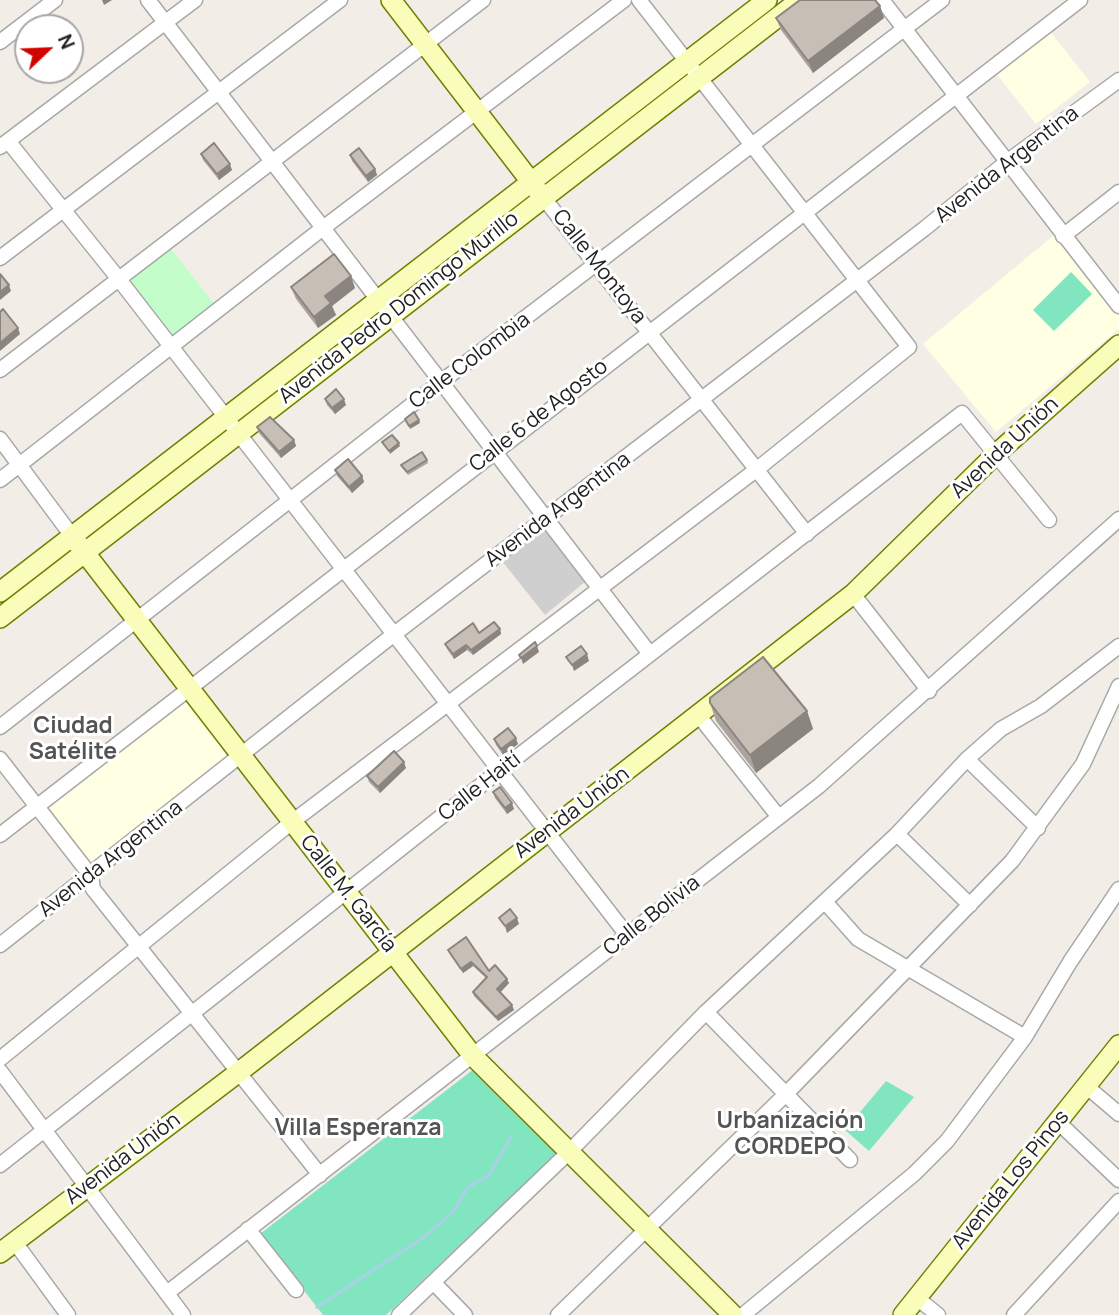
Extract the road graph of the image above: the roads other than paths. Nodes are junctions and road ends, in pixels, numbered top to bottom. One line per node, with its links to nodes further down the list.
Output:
1 (55, 0): 16 (street)
2 (148, 0): 14 (street)
3 (195, 0): 14 (street)
4 (340, 0): 20 (street)
5 (391, 0): 17 (street, Calle Montoya)
6 (483, 0): 17 (street)
7 (624, 0): 22 (street)
8 (639, 0): 18 (street)
9 (767, 0): 18 (street, Avenida Pedro Domingo Murillo)
10 (800, 0): 18 (street, Avenida Pedro Domingo Murillo)
11 (882, 0): 15 (street)
12 (942, 0): 15 (street, Calle Colombia)
13 (1080, 0): 21 (street, Calle 6 de Agosto)
14 (165, 23): 20 (street); 23 (street)
15 (905, 29): 21 (street); 24 (street, Calle Colombia)
16 (0, 42)
17 (426, 44): 22 (street, Calle Montoya); 26 (street)
18 (694, 70): 24 (street); 27 (street, Avenida Pedro Domingo Murillo)
19 (1119, 80): 25 (street, Avenida Argentina)
20 (217, 91): 26 (street); 29 (street)
21 (957, 96): 25 (street); 30 (street, Calle 6 de Agosto)
22 (478, 111): 27 (street, Calle Montoya); 31 (street)
23 (4, 144): 29 (street)
24 (751, 144): 30 (street); 34 (street, Calle Colombia)
25 (1008, 161): 32 (street); 36 (street, Avenida Argentina)
26 (272, 162): 31 (street); 35 (street)
27 (537, 190): 34 (street, Calle Montoya); 38 (street, Avenida Pedro Domingo Murillo)
28 (1119, 192): 32 (street)
29 (62, 208): 33 (street); 35 (street)
30 (804, 212): 36 (street); 39 (street, Calle 6 de Agosto)
31 (323, 228): 38 (street); 41 (street)
32 (1063, 236): 37 (street)
33 (0, 257)
34 (597, 265): 39 (street, Calle Montoya); 43 (street, Calle Colombia)
35 (118, 278): 41 (street); 42 (street)
36 (857, 279): 44 (street, Avenida Argentina); 50 (street)
37 (1119, 306)
38 (383, 307): 43 (street); 45 (street, Avenida Pedro Domingo Murillo)
39 (649, 331): 44 (street, Calle Montoya); 47 (street, Calle 6 de Agosto)
40 (1119, 345): 48 (street, Avenida Unión)
41 (170, 346): 45 (street); 49 (street)
42 (0, 370)
43 (441, 382): 47 (street); 52 (street, Calle Colombia)
44 (702, 400): 50 (street, Calle Montoya); 53 (street, Avenida Argentina)
45 (231, 427): 52 (street); 57 (street, Avenida Pedro Domingo Murillo); 58 (street, Avenida Pedro Domingo Murillo)
46 (0, 439): 49 (street, Calle M. García)
47 (494, 451): 53 (street); 59 (street, Calle 6 de Agosto)
48 (996, 454): 55 (street); 56 (street, Calle Haití); 62 (street, Avenida Unión)
49 (20, 465): 51 (street); 57 (street, Calle M. García)
50 (756, 470): 56 (street, Calle Montoya); 60 (street)
51 (0, 480)
52 (289, 501): 59 (street); 64 (street, Calle Colombia)
53 (547, 519): 60 (street); 65 (street, Avenida Argentina)
54 (1119, 519): 70 (street, Calle Bolivia)
55 (1049, 520)
56 (807, 534): 67 (street, Calle Haití)
57 (72, 536): 58 (street, Calle M. García); 61 (street, Avenida Pedro Domingo Murillo)
58 (85, 553): 63 (street, Avenida Pedro Domingo Murillo); 64 (street, Calle M. García)
59 (342, 570): 65 (street); 69 (street, Calle 6 de Agosto)
60 (600, 588): 67 (street); 71 (street)
61 (0, 592)
62 (853, 594): 70 (street); 72 (street, Avenida Unión)
63 (0, 618)
64 (136, 621): 69 (street, Calle M. García); 73 (street, Calle Colombia)
65 (393, 635): 71 (street); 74 (street, Avenida Argentina)
66 (1119, 646): 76 (street)
67 (650, 654): 77 (street, Calle Haití)
68 (1119, 686): 81 (street)
69 (188, 688): 74 (street, Calle M. García); 78 (street, Calle 6 de Agosto)
70 (929, 691): 79 (street, Calle Bolivia)
71 (447, 702): 77 (street); 80 (street)
72 (699, 716): 79 (street); 82 (street, Avenida Unión)
73 (0, 727)
74 (241, 754): 80 (street, Calle M. García); 85 (street, Avenida Argentina)
75 (0, 759): 78 (street)
76 (967, 759): 81 (street); 83 (street)
77 (499, 771): 82 (street); 87 (street, Calle Haití)
78 (36, 806): 84 (street, Calle 6 de Agosto); 85 (street)
79 (778, 816): 90 (street, Calle Bolivia)
80 (292, 822): 87 (street, Calle M. García); 92 (street)
81 (1038, 828): 89 (street)
82 (547, 832): 90 (street); 93 (street, Avenida Unión)
83 (897, 834): 88 (street); 89 (street)
84 (0, 835)
85 (90, 876): 91 (street, Avenida Argentina); 92 (street)
86 (1119, 889): 97 (street)
87 (347, 891): 93 (street, Calle M. García); 96 (street, Calle Haití)
88 (826, 903): 94 (street); 95 (street)
89 (970, 905): 94 (street)
90 (627, 935): 99 (street, Calle Bolivia)
91 (0, 946)
92 (138, 947): 96 (street); 100 (street)
93 (393, 951): 99 (street, Calle M. García); 102 (street, Avenida Unión)
94 (909, 966): 97 (street); 104 (street)
95 (706, 1012): 104 (street); 108 (street)
96 (191, 1015): 102 (street); 107 (street, Calle Haití)
97 (1025, 1037): 128 (street)
98 (1119, 1045): 103 (street, Avenida Los Pinos)
99 (473, 1056): 108 (street, Calle M. García); 111 (street, Calle Bolivia)
100 (0, 1059)
101 (0, 1071): 107 (street)
102 (239, 1072): 111 (street); 113 (street, Avenida Unión)
103 (1086, 1086): 105 (street); 106 (street, Avenida Los Pinos)
104 (785, 1095): 109 (street); 115 (street)
105 (1119, 1114)
106 (1058, 1122): 112 (street); 121 (street, Avenida Los Pinos)
107 (46, 1130): 110 (street, Calle Haití); 113 (street)
108 (570, 1151): 115 (street, Calle M. García); 118 (street)
109 (850, 1160)
110 (0, 1165)
111 (320, 1175): 116 (street, Calle Bolivia)
112 (1119, 1180)
113 (88, 1185): 117 (street, Avenida Unión); 120 (street)
114 (1119, 1201): 131 (street)
115 (646, 1228): 126 (street); 127 (street, Calle M. García)
116 (247, 1229): 119 (street); 120 (street, Calle Bolivia)
117 (7, 1247): 122 (street)
118 (434, 1283): 124 (street); 125 (street)
119 (296, 1290)
120 (167, 1293): 123 (street)
121 (917, 1298): 129 (street, Avenida Los Pinos); 130 (street)
122 (68, 1315)
123 (183, 1315)
124 (399, 1315)
125 (465, 1315)
126 (558, 1315)
127 (733, 1315)
128 (743, 1315)
129 (903, 1315)
130 (937, 1315)
131 (1014, 1315)

